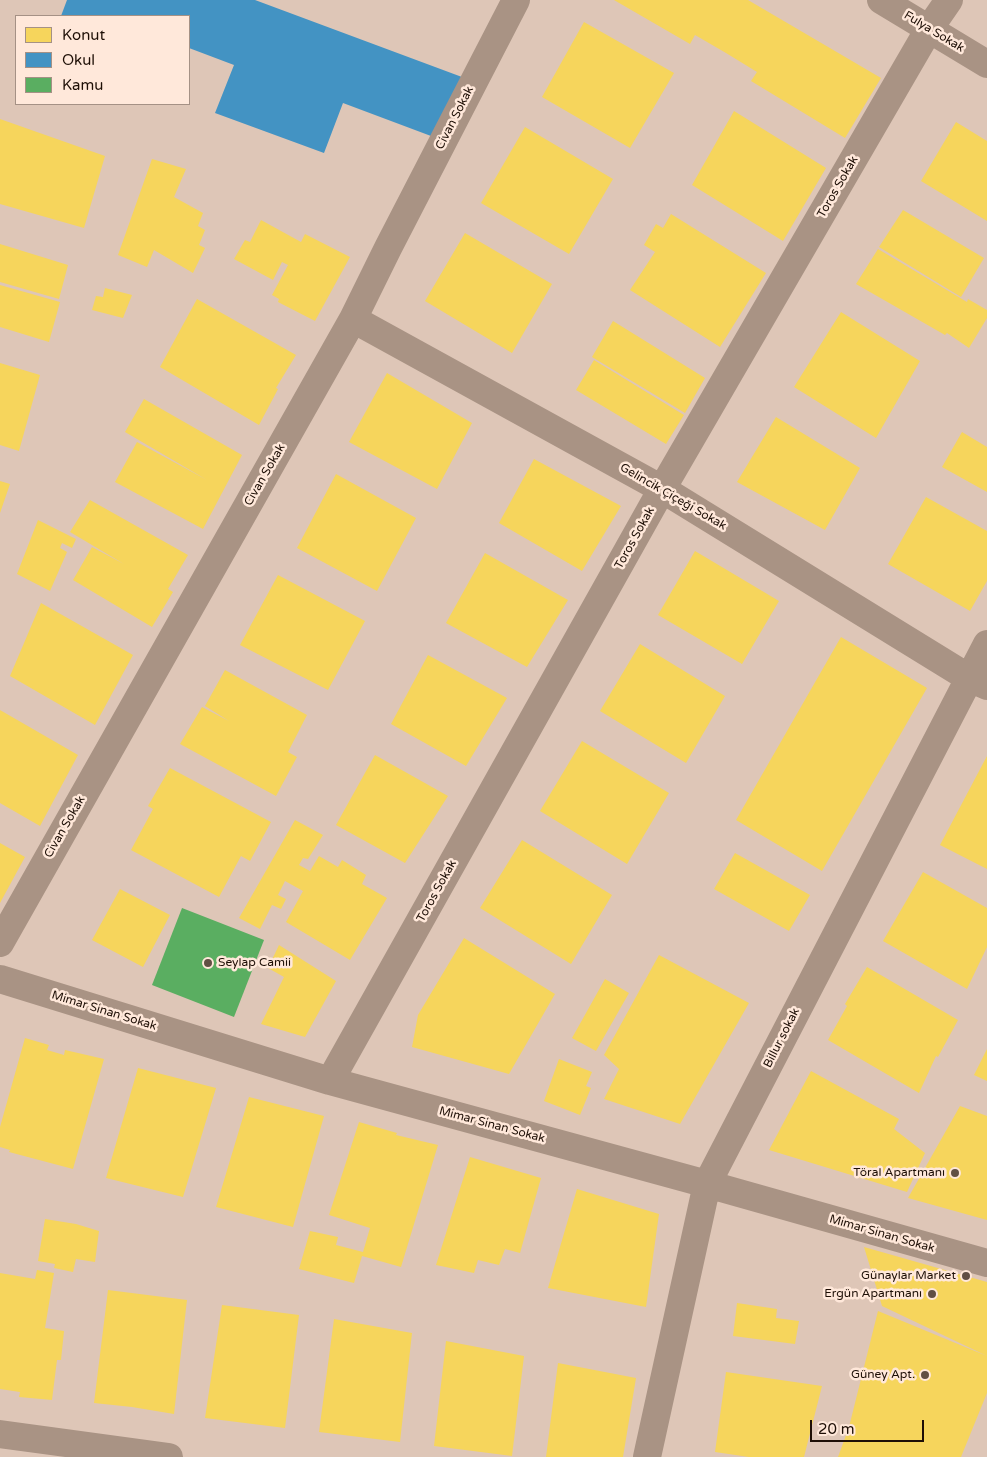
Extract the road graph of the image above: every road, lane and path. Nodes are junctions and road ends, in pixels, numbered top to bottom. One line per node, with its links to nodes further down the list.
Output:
1 (516, 0): 6 (street, Civan Sokak)
2 (881, 0): 4 (street, Fulya Sokak)
3 (949, 0): 4 (street, Toros Sokak)
4 (930, 28): 5 (street, Fulya Sokak); 7 (street, Toros Sokak)
5 (987, 64)
6 (353, 320): 7 (street, Gelincik Çiçeği Sokak); 10 (street, Civan Sokak)
7 (662, 489): 9 (street, Gelincik Çiçeği Sokak); 12 (street, Toros Sokak)
8 (987, 644): 9 (street, Billur sokak)
9 (978, 682): 13 (street, Billur sokak)
10 (0, 943)
11 (0, 979): 12 (street, Mimar Sinan Sokak)
12 (330, 1081): 13 (street, Mimar Sinan Sokak)
13 (707, 1184): 14 (street, Mimar Sinan Sokak); 17 (street, Billur sokak)
14 (987, 1263)
15 (0, 1434): 16 (street)
16 (169, 1457)
17 (648, 1457)

